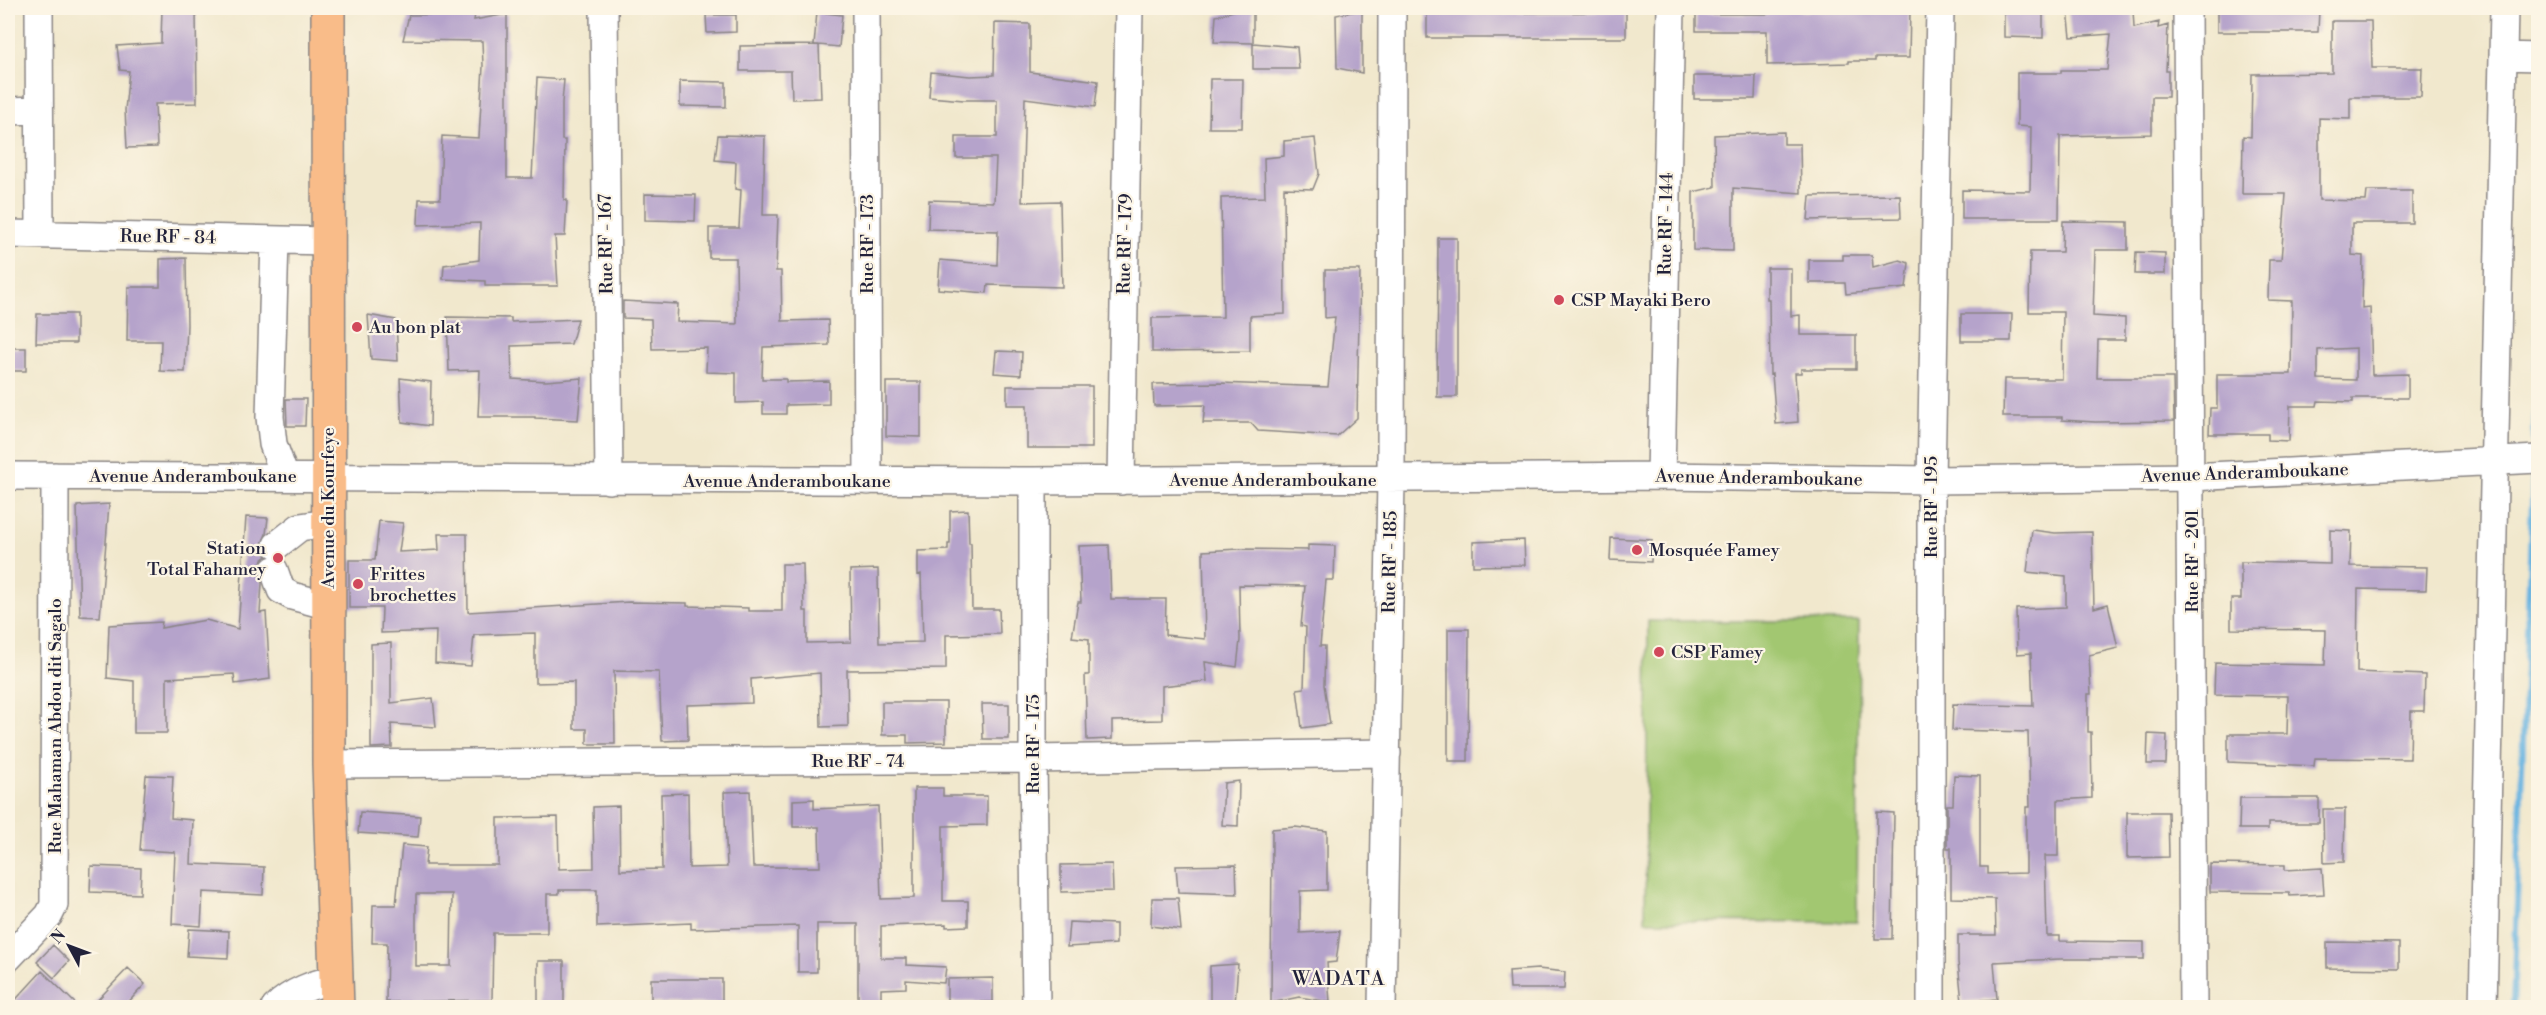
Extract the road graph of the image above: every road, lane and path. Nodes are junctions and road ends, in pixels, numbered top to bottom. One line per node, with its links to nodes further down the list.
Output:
1 (39, 8): 13 (street)
2 (328, 8): 18 (main road, Avenue du Kourfeye)
3 (604, 8): 28 (street, Rue RF - 167)
4 (866, 8): 30 (street, Rue RF - 173)
5 (1129, 8): 32 (street, Rue RF - 179)
6 (1392, 8): 27 (street, Rue RF - 185)
7 (1671, 8): 23 (street, Rue RF - 144)
8 (1940, 8): 29 (street, Rue RF - 195)
9 (2187, 8): 26 (street, Rue RF - 201)
10 (2504, 8): 11 (street)
11 (2504, 56): 12 (street); 20 (street)
12 (2538, 57)
13 (39, 110): 14 (street); 16 (street)
14 (8, 111)
15 (8, 234): 16 (street, Rue RF - 84)
16 (40, 234): 17 (street, Rue RF - 84)
17 (275, 240): 18 (street, Rue RF - 84); 24 (street)
18 (328, 241): 25 (main road, Avenue du Kourfeye)
19 (2538, 459): 20 (street, Avenue Anderamboukane)
20 (2495, 462): 26 (street, Avenue Anderamboukane); 45 (street)
21 (8, 476): 22 (street, Avenue Anderamboukane)
22 (55, 476): 24 (street, Avenue Anderamboukane); 38 (street, Rue Mahaman Abdou dit Sagalo)
23 (1661, 476): 27 (street, Avenue Anderamboukane); 29 (street, Avenue Anderamboukane)
24 (285, 477): 25 (street, Avenue Anderamboukane)
25 (328, 477): 28 (street, Avenue Anderamboukane); 33 (main road, Avenue du Kourfeye)
26 (2191, 477): 29 (street, Avenue Anderamboukane); 44 (street, Rue RF - 201)
27 (1391, 479): 32 (street, Avenue Anderamboukane); 35 (street, Rue RF - 185)
28 (609, 480): 30 (street, Avenue Anderamboukane)
29 (1931, 480): 43 (street, Rue RF - 195)
30 (868, 481): 31 (street, Avenue Anderamboukane)
31 (1033, 481): 32 (street, Avenue Anderamboukane); 36 (street, Rue RF - 175)
32 (1121, 481)
33 (328, 523): 34 (main road, Avenue du Kourfeye); 34 (street)
34 (328, 606): 37 (main road, Avenue du Kourfeye)
35 (1387, 753): 36 (street, Rue RF - 74); 42 (street, Rue RF - 185)
36 (1033, 759): 37 (street, Rue RF - 74); 41 (street, Rue RF - 175)
37 (329, 764): 39 (main road, Avenue du Kourfeye)
38 (8, 958)
39 (336, 993): 40 (street)
40 (275, 1008)
41 (1036, 1008)
42 (1382, 1008)
43 (1931, 1008)
44 (2193, 1008)
45 (2483, 1008)

